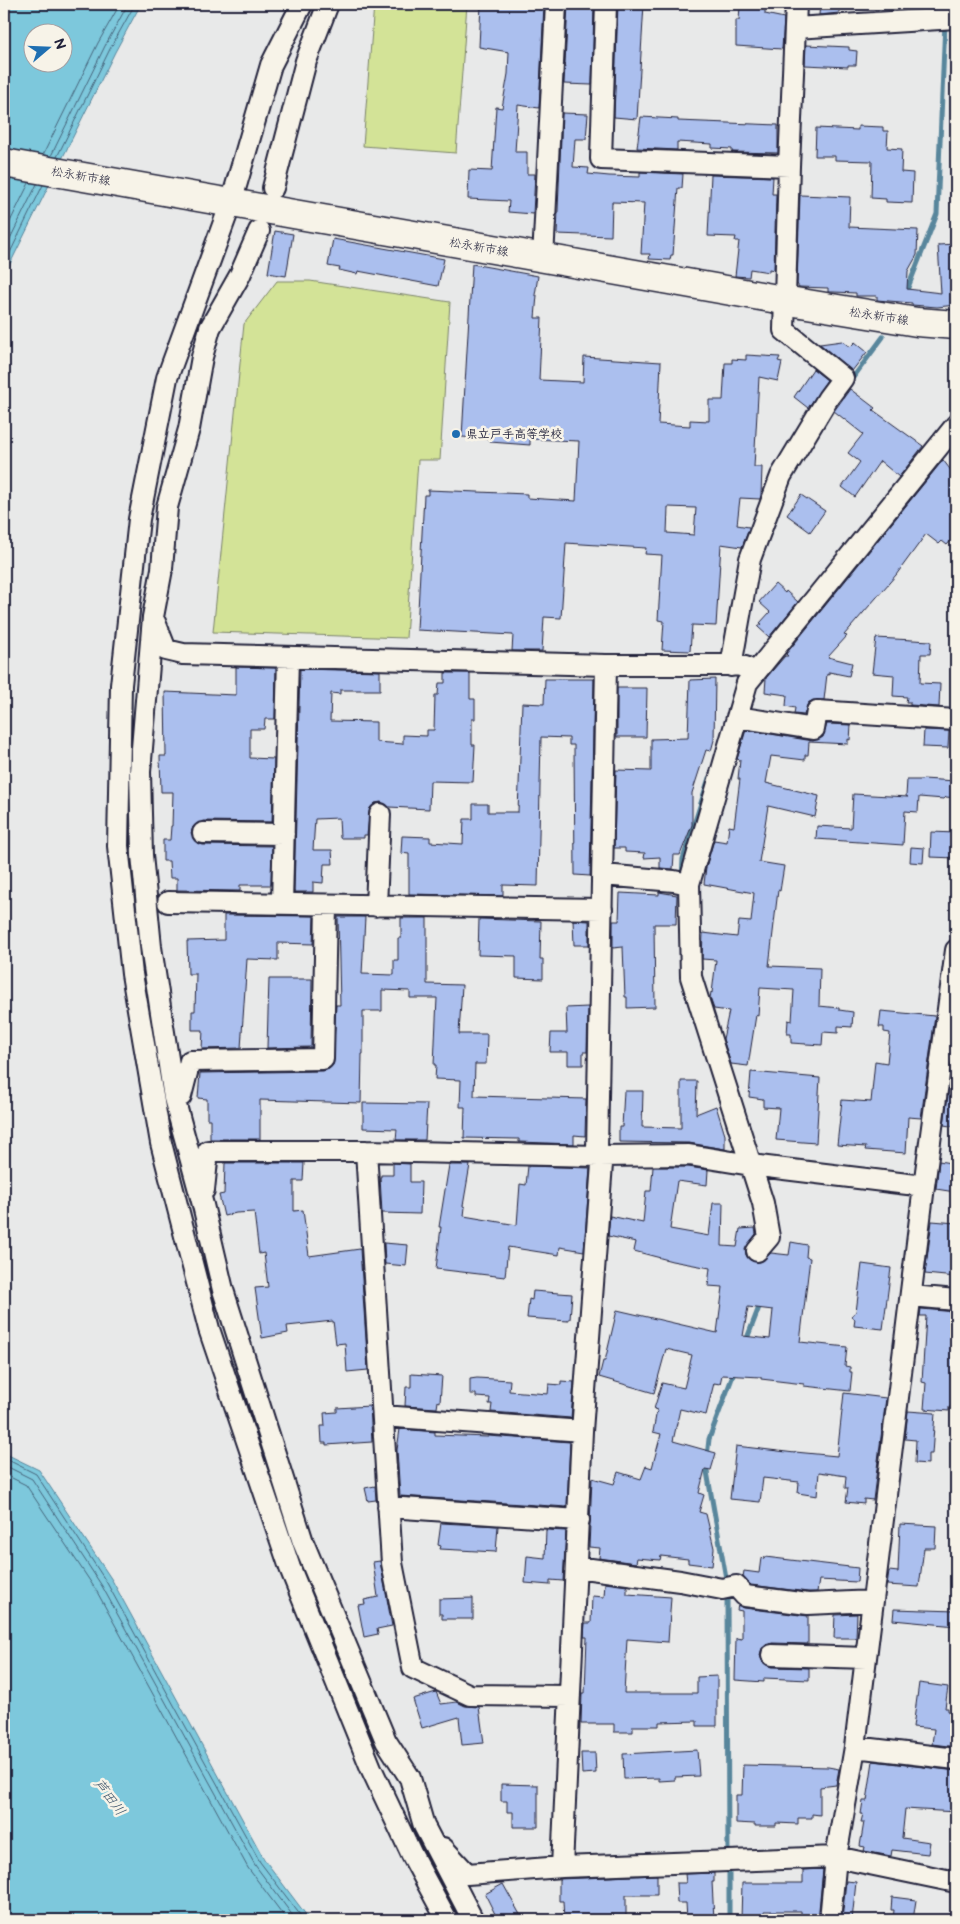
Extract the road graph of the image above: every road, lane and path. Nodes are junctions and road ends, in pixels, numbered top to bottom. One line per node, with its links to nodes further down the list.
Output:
1 (302, 4): 11 (street)
2 (328, 4): 10 (street)
3 (556, 4): 13 (street)
4 (606, 4): 9 (street)
5 (796, 4): 7 (street)
6 (952, 13): 7 (street)
7 (795, 28): 9 (street)
8 (4, 163): 11 (main road, 松永新市線)
9 (789, 166): 14 (street)
10 (273, 188)
11 (222, 201): 13 (main road, 松永新市線); 17 (street)
12 (259, 231): 18 (street)
13 (543, 259): 14 (main road, 松永新市線)
14 (784, 300): 15 (main road, 松永新市線); 21 (street)
15 (956, 324)
16 (956, 425): 21 (street)
17 (139, 518): 18 (street); 55 (street)
18 (153, 617): 19 (street); 35 (street)
19 (288, 657): 20 (street); 26 (street)
20 (606, 665): 21 (street); 27 (street)
21 (742, 667): 22 (street)
22 (737, 717): 23 (street); 28 (street)
23 (956, 720)
24 (380, 814): 32 (street)
25 (203, 833): 26 (street)
26 (284, 834): 30 (street)
27 (603, 875): 28 (street); 33 (street)
28 (681, 882): 38 (street)
29 (168, 902): 30 (street)
30 (282, 904): 31 (street)
31 (326, 905): 32 (street); 35 (street)
32 (376, 906): 33 (street)
33 (602, 909): 37 (street)
34 (956, 950): 39 (street)
35 (174, 1098): 40 (street)
36 (366, 1151): 37 (street); 40 (street); 44 (street)
37 (599, 1156): 38 (street); 45 (street)
38 (743, 1164): 39 (street); 41 (street)
39 (924, 1186): 42 (street)
40 (203, 1205): 56 (street)
41 (763, 1244)
42 (911, 1296): 43 (street); 49 (street)
43 (956, 1300)
44 (383, 1416): 45 (street); 46 (street)
45 (582, 1431): 47 (street)
46 (388, 1507): 47 (street); 52 (street)
47 (579, 1520): 48 (street)
48 (576, 1567): 49 (street); 52 (street)
49 (873, 1601): 51 (street)
50 (772, 1655): 51 (street)
51 (866, 1658): 53 (street)
52 (570, 1696): 58 (street)
53 (855, 1747): 54 (street); 57 (street)
54 (956, 1759)
55 (371, 1768): 56 (street); 60 (street)
56 (424, 1826): 58 (street); 61 (street)
57 (836, 1856): 58 (street); 59 (street); 62 (street)
58 (562, 1867)
59 (956, 1882)
60 (447, 1920)
61 (473, 1920)
62 (830, 1920)

